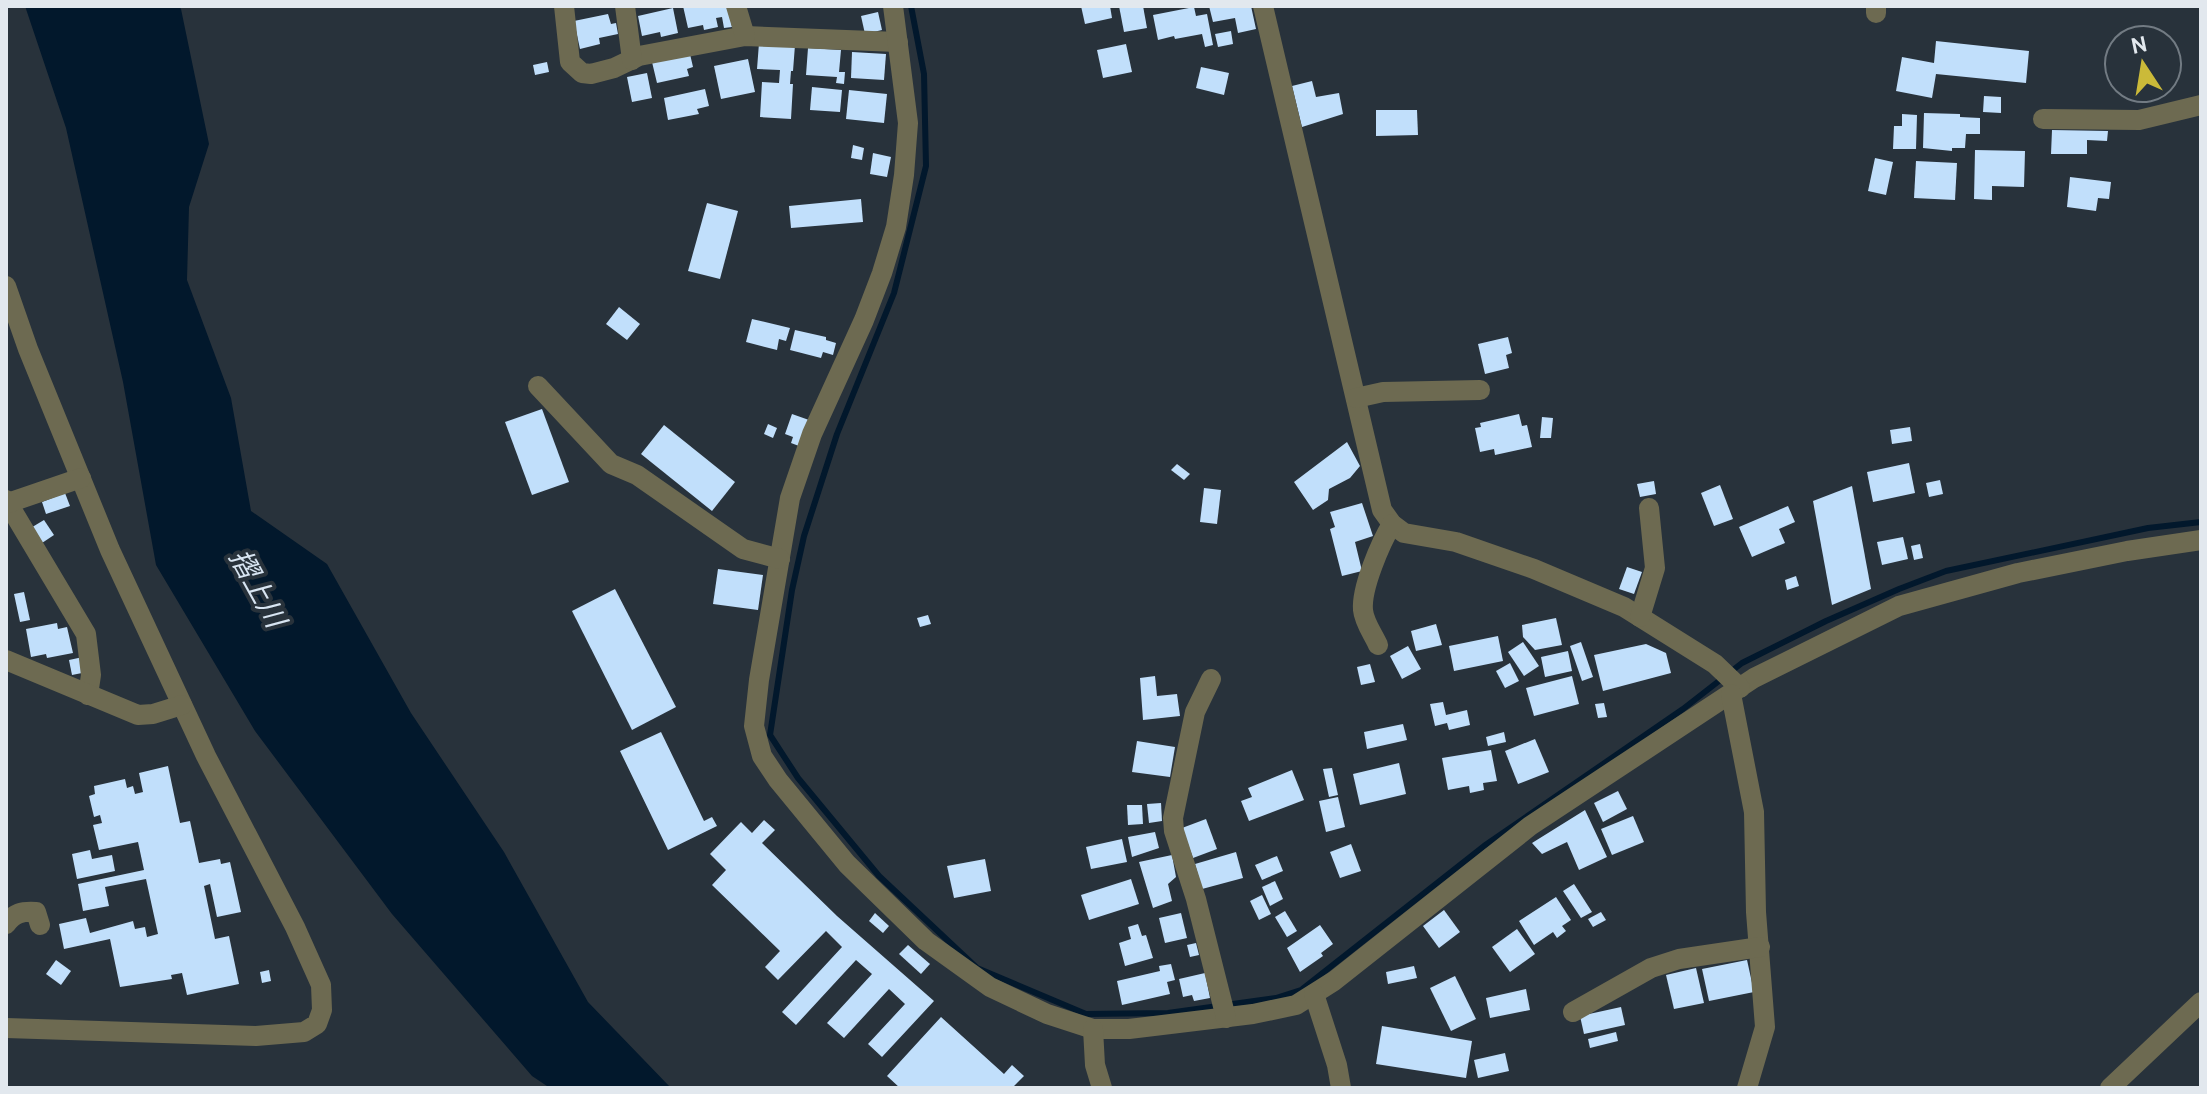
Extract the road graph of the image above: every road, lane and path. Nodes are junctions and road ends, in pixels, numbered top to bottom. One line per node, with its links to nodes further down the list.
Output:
1 (564, 6): 8 (street)
2 (625, 6): 8 (street)
3 (736, 6): 6 (street)
4 (893, 6): 7 (street)
5 (1263, 6): 14 (street)
6 (745, 36): 7 (street); 8 (street)
7 (898, 42): 20 (street)
8 (632, 60)
9 (2201, 105): 10 (street)
10 (2043, 119)
11 (6, 286): 15 (street)
12 (538, 386): 20 (street)
13 (1480, 390): 14 (street)
14 (1356, 398): 18 (street)
15 (81, 478): 16 (street); 27 (street)
16 (7, 502): 26 (street)
17 (1649, 508): 21 (street)
18 (1392, 524): 21 (street); 22 (street)
19 (2201, 540): 25 (street)
20 (780, 559): 36 (street)
21 (1640, 617): 25 (street)
22 (1378, 645)
23 (6, 660): 26 (street)
24 (1211, 679): 33 (street)
25 (1735, 688): 30 (street); 31 (street)
26 (88, 695): 27 (street)
27 (182, 705): 35 (street)
28 (6, 924): 29 (street)
29 (40, 925)
30 (1760, 947): 34 (street); 39 (street)
31 (1314, 994): 33 (street); 38 (street)
32 (2201, 1002): 40 (street)
33 (1224, 1010): 36 (street)
34 (1573, 1012)
35 (6, 1028)
36 (1093, 1029): 37 (street)
37 (1102, 1088)
38 (1341, 1088)
39 (1747, 1088)
40 (2110, 1088)

